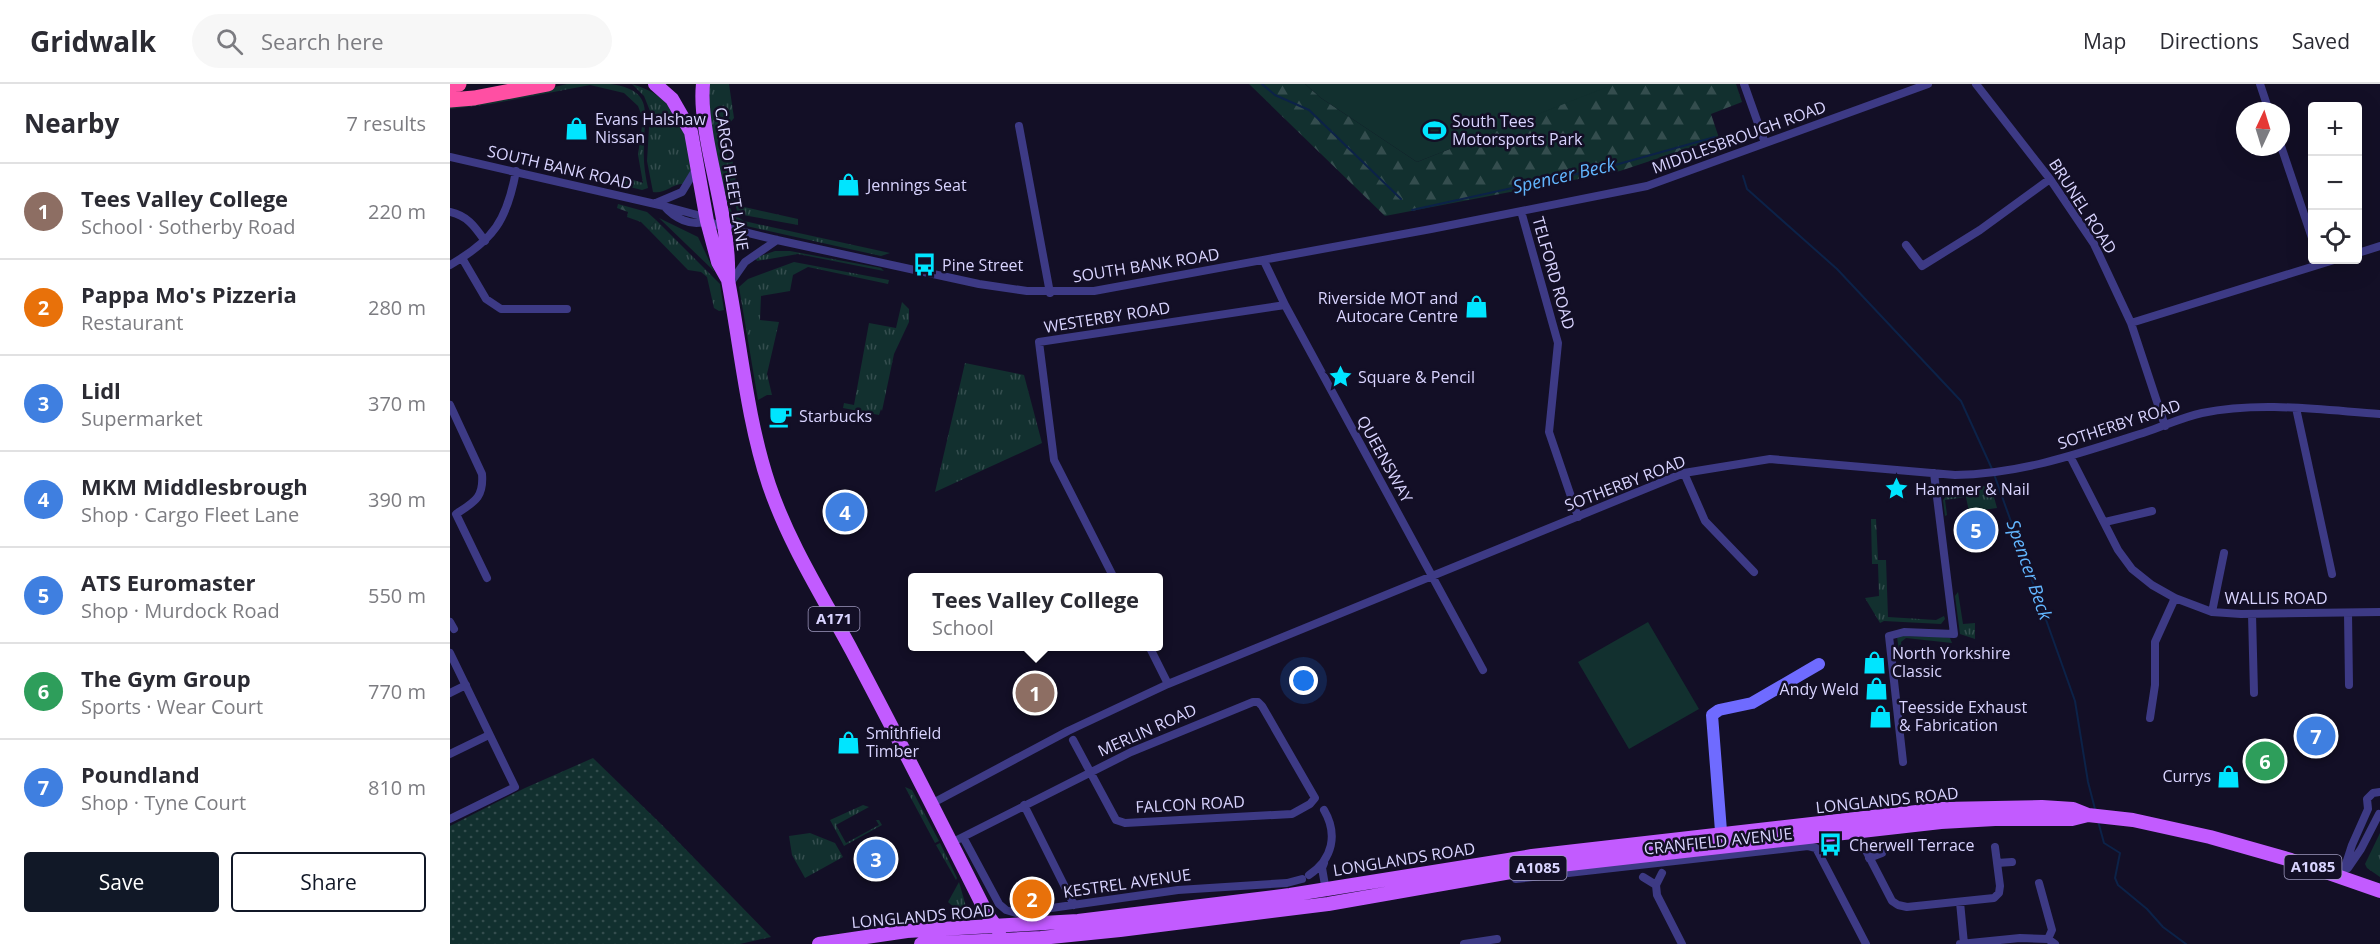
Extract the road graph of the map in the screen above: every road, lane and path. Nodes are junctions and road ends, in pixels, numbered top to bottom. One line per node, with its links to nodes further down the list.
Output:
1 (459, 84): 9 (highway)
2 (548, 84): 10 (highway)
3 (655, 84): 16 (main road, CARGO FLEET LANE / A171)
4 (703, 84): 24 (main road, CARGO FLEET LANE / A171)
5 (1744, 84): 13 (street)
6 (1928, 84): 13 (street, MIDDLESBROUGH ROAD)
7 (1976, 84): 18 (street, BRUNEL ROAD)
8 (2260, 84): 11 (street)
9 (450, 85)
10 (450, 100)
11 (2266, 102)
12 (1019, 126): 35 (street)
13 (1765, 143): 20 (street, MIDDLESBROUGH ROAD)
14 (2284, 156): 23 (street)
15 (450, 157): 17 (street, SOUTH BANK ROAD)
16 (698, 165): 19 (street); 22 (main road, CARGO FLEET LANE / A171)
17 (516, 171): 19 (street, SOUTH BANK ROAD); 26 (street)
18 (2050, 179): 27 (street); 38 (street, BRUNEL ROAD)
19 (652, 204): 22 (street, SOUTH BANK ROAD)
20 (1521, 211): 31 (street, SOUTH BANK ROAD); 47 (street, TELFORD ROAD)
21 (450, 212): 26 (street)
22 (706, 221): 24 (street, SOUTH BANK ROAD); 34 (main road, CARGO FLEET LANE / A171)
23 (2308, 224)
24 (724, 227): 25 (street, SOUTH BANK ROAD); 34 (main road, CARGO FLEET LANE / A171)
25 (777, 240): 34 (street); 35 (street, SOUTH BANK ROAD)
26 (485, 241): 30 (street)
27 (1906, 245)
28 (2380, 246): 29 (street)
29 (2362, 251)
30 (462, 258): 33 (street); 37 (street)
31 (1264, 261): 35 (street, SOUTH BANK ROAD); 36 (street, QUEENSWAY)
32 (2311, 264): 38 (street)
33 (450, 265)
34 (729, 283): 77 (main road, CARGO FLEET LANE / A171)
35 (1050, 292)
36 (1285, 305): 51 (street, WESTERBY ROAD); 53 (street, QUEENSWAY)
37 (567, 309)
38 (2132, 323): 42 (street, BRUNEL ROAD)
39 (450, 405): 54 (street)
40 (2296, 408): 41 (street, SOTHERBY ROAD); 42 (street, SOTHERBY ROAD); 52 (street)
41 (2380, 414)
42 (2165, 426): 43 (street, SOTHERBY ROAD)
43 (2070, 456): 45 (street, SOTHERBY ROAD); 48 (street, WALLIS ROAD)
44 (1684, 473): 45 (street, SOTHERBY ROAD); 47 (street, SOTHERBY ROAD); 50 (street)
45 (1934, 473): 73 (street)
46 (2152, 511): 48 (street)
47 (1578, 517): 53 (street, SOTHERBY ROAD)
48 (2105, 522): 55 (street, WALLIS ROAD)
49 (2224, 553): 56 (street)
50 (1754, 572)
51 (1111, 573)
52 (2332, 574)
53 (1433, 577): 63 (street, QUEENSWAY); 64 (street, SOTHERBY ROAD)
54 (487, 578)
55 (2175, 598): 56 (street, WALLIS ROAD); 69 (street)
56 (2212, 612): 59 (street, WALLIS ROAD)
57 (2380, 612): 58 (street, WALLIS ROAD)
58 (2348, 613): 59 (street, WALLIS ROAD); 66 (street)
59 (2252, 614): 68 (street)
60 (1152, 651): 64 (street)
61 (450, 653): 65 (street)
62 (1819, 664): 85 (street)
63 (1483, 670)
64 (1168, 684): 77 (street, SOTHERBY ROAD)
65 (466, 685): 67 (street); 70 (street)
66 (2349, 685)
67 (450, 693)
68 (2254, 693)
69 (2150, 718)
70 (489, 735): 72 (street); 83 (street)
71 (1073, 740): 74 (street, FALCON ROAD)
72 (450, 754)
73 (1903, 762)
74 (1090, 772): 76 (street, FALCON ROAD); 76 (street, MERLIN ROAD); 78 (street, MERLIN ROAD)
75 (2380, 792): 79 (street)
76 (1315, 798)
77 (931, 804): 84 (main road, CARGO FLEET LANE / A171)
78 (1024, 805): 84 (street, MERLIN ROAD); 103 (street)
79 (2368, 809): 81 (street); 94 (street)
80 (1324, 810): 90 (street)
81 (2379, 814): 94 (street)
82 (2095, 815): 85 (main road, LONGLANDS ROAD / A1085); 85 (main road, LONGLANDS ROAD / A1085); 94 (main road, A1085)
83 (450, 819)
84 (957, 840): 103 (street, KESTREL AVENUE); 104 (main road, CARGO FLEET LANE / A171)
85 (1722, 841): 98 (main road, LONGLANDS ROAD / A1085); 102 (main road, LONGLANDS ROAD / A1085)
86 (1862, 843): 89 (street)
87 (1995, 846): 92 (street)
88 (1882, 853): 89 (street)
89 (1869, 858): 101 (street)
90 (1324, 861): 98 (street); 103 (street, KESTREL AVENUE)
91 (2012, 862): 92 (street)
92 (1997, 863): 101 (street)
93 (1662, 873): 99 (street)
94 (2342, 876): 100 (main road, A1085)
95 (1643, 877): 99 (street)
96 (1516, 879): 112 (street, CRANFIELD AVENUE)
97 (2039, 883): 106 (street)
98 (1325, 885): 102 (street); 104 (main road, LONGLANDS ROAD / A1085)
99 (1656, 885): 111 (street)
100 (2380, 891)
101 (1960, 902): 113 (street)
102 (1328, 904): 107 (main road, LONGLANDS ROAD / A1085)
103 (1074, 905)
104 (995, 926): 107 (main road, CARGO FLEET LANE / A171); 108 (main road, LONGLANDS ROAD / A1085)
105 (1497, 939): 110 (street)
106 (2051, 941): 113 (street)
107 (1007, 942): 109 (main road, LONGLANDS ROAD / A1085)
108 (819, 944)
109 (921, 944)
110 (1464, 944)
111 (1682, 944)
112 (1866, 944)
113 (1962, 944)

